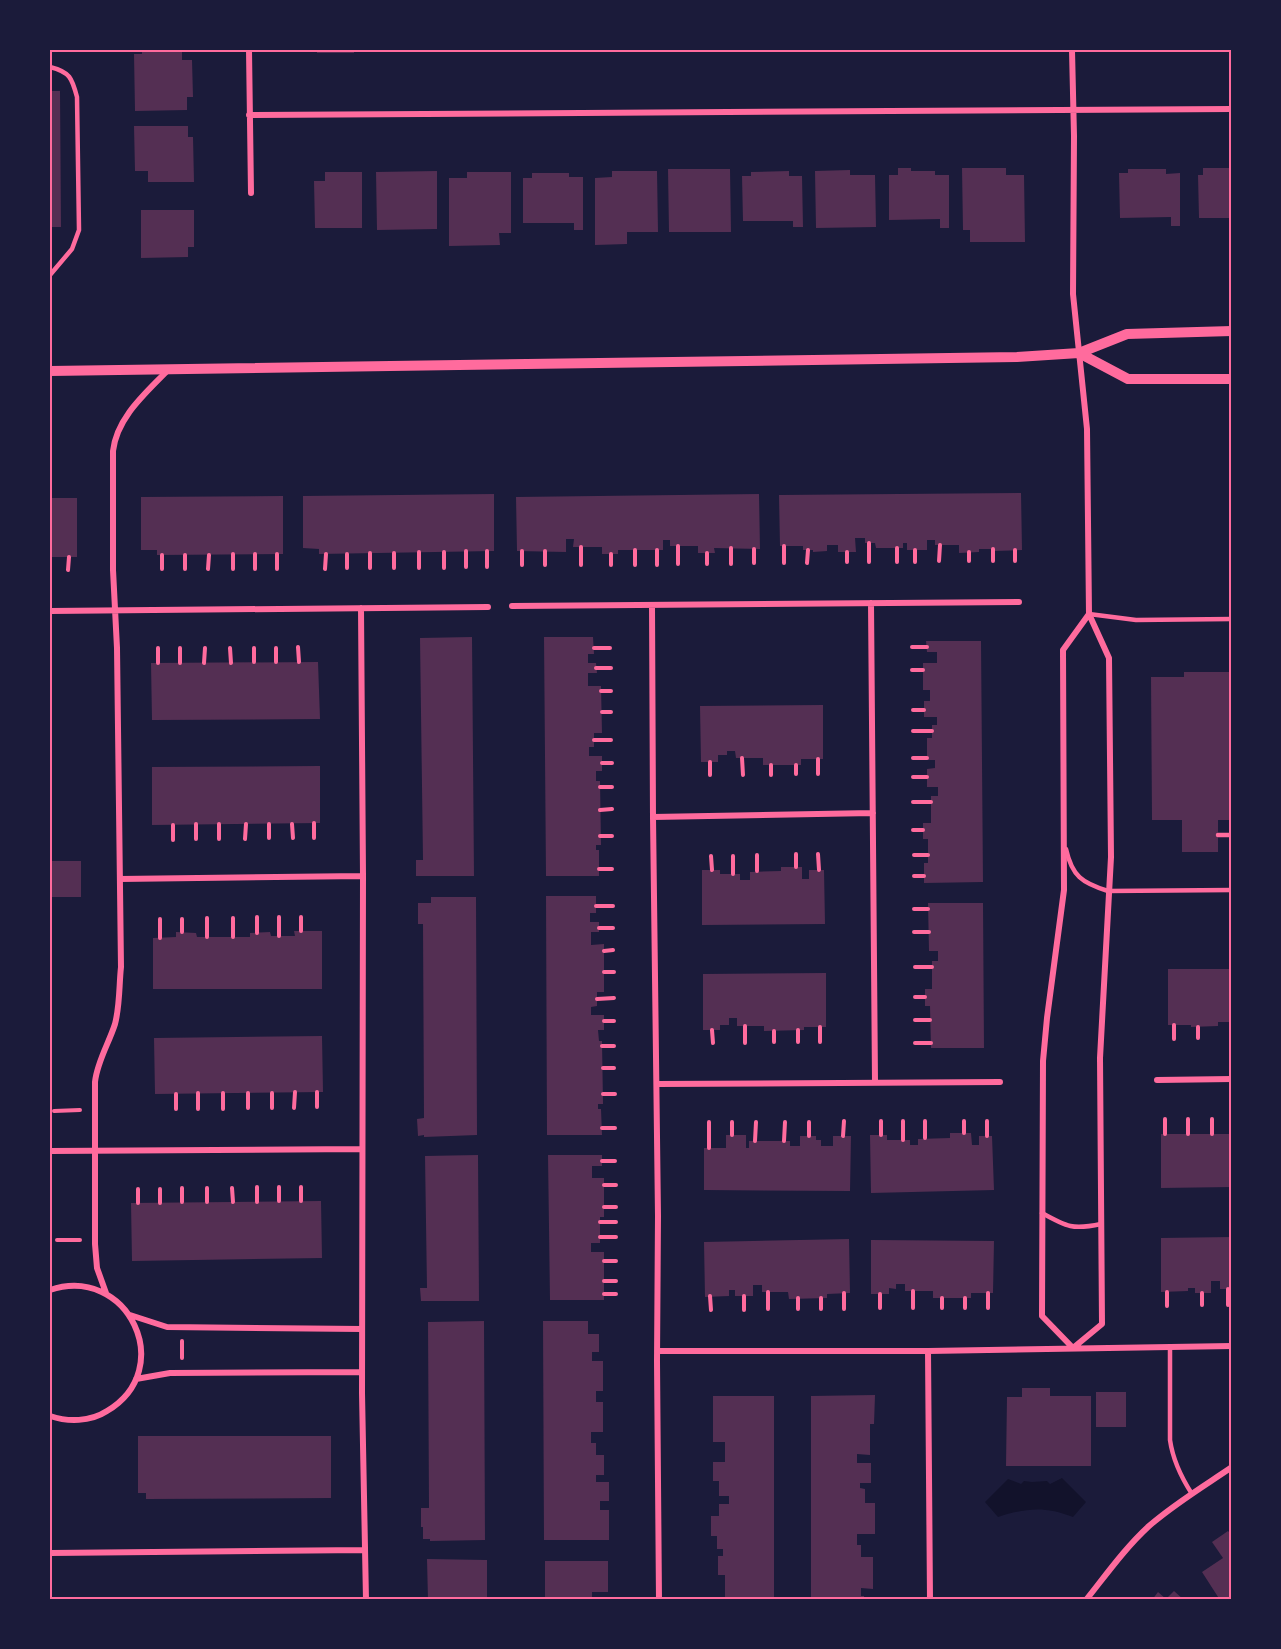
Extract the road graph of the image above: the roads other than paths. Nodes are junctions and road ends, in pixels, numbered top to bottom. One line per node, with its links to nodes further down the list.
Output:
1 (249, 50): 6 (street)
2 (1072, 50): 5 (street)
3 (50, 67): 8 (lane)
4 (1232, 109): 5 (street)
5 (1073, 110): 6 (street); 10 (street)
6 (249, 115): 7 (street)
7 (251, 193)
8 (50, 275)
9 (1232, 332): 10 (street)
10 (1079, 353): 11 (street); 13 (street); 22 (street)
11 (168, 370): 12 (street); 20 (street)
12 (50, 371)
13 (1232, 379)
14 (1019, 602): 15 (street)
15 (871, 603): 16 (street); 24 (street)
16 (652, 605): 18 (street); 25 (street)
17 (488, 606): 19 (street)
18 (512, 606)
19 (361, 608): 20 (street); 29 (street)
20 (115, 610): 21 (street); 30 (street)
21 (50, 611)
22 (1089, 614): 23 (lane); 28 (street); 32 (street)
23 (1232, 619)
24 (873, 813): 25 (street); 35 (street)
25 (652, 817): 37 (street)
26 (1218, 835): 27 (lane)
27 (1232, 835)
28 (1064, 843): 32 (lane); 41 (street)
29 (363, 876): 30 (street); 38 (street)
30 (120, 879): 40 (street)
31 (1232, 890): 32 (lane)
32 (1108, 891): 42 (street)
33 (1232, 1079): 34 (street)
34 (1158, 1080)
35 (875, 1082): 36 (street); 37 (street)
36 (1000, 1082)
37 (657, 1084): 50 (street)
38 (362, 1149): 40 (street); 46 (street)
39 (50, 1151): 40 (street)
40 (95, 1151): 44 (street)
41 (1042, 1213): 42 (lane); 49 (street)
42 (1101, 1224): 49 (street)
43 (50, 1290): 44 (street)
44 (106, 1293): 45 (street)
45 (130, 1316): 46 (street); 53 (street)
46 (362, 1329): 52 (street)
47 (1170, 1347): 48 (street); 49 (street); 56 (lane)
48 (1232, 1347)
49 (1073, 1348): 51 (street)
50 (657, 1351): 51 (street); 60 (street)
51 (928, 1351): 61 (street)
52 (362, 1372): 53 (street); 57 (street)
53 (136, 1379): 54 (street)
54 (50, 1416)
55 (1232, 1467): 56 (street)
56 (1192, 1494): 62 (street)
57 (365, 1550): 58 (street); 59 (street)
58 (50, 1553)
59 (366, 1599)
60 (659, 1599)
61 (930, 1599)
62 (1086, 1599)

